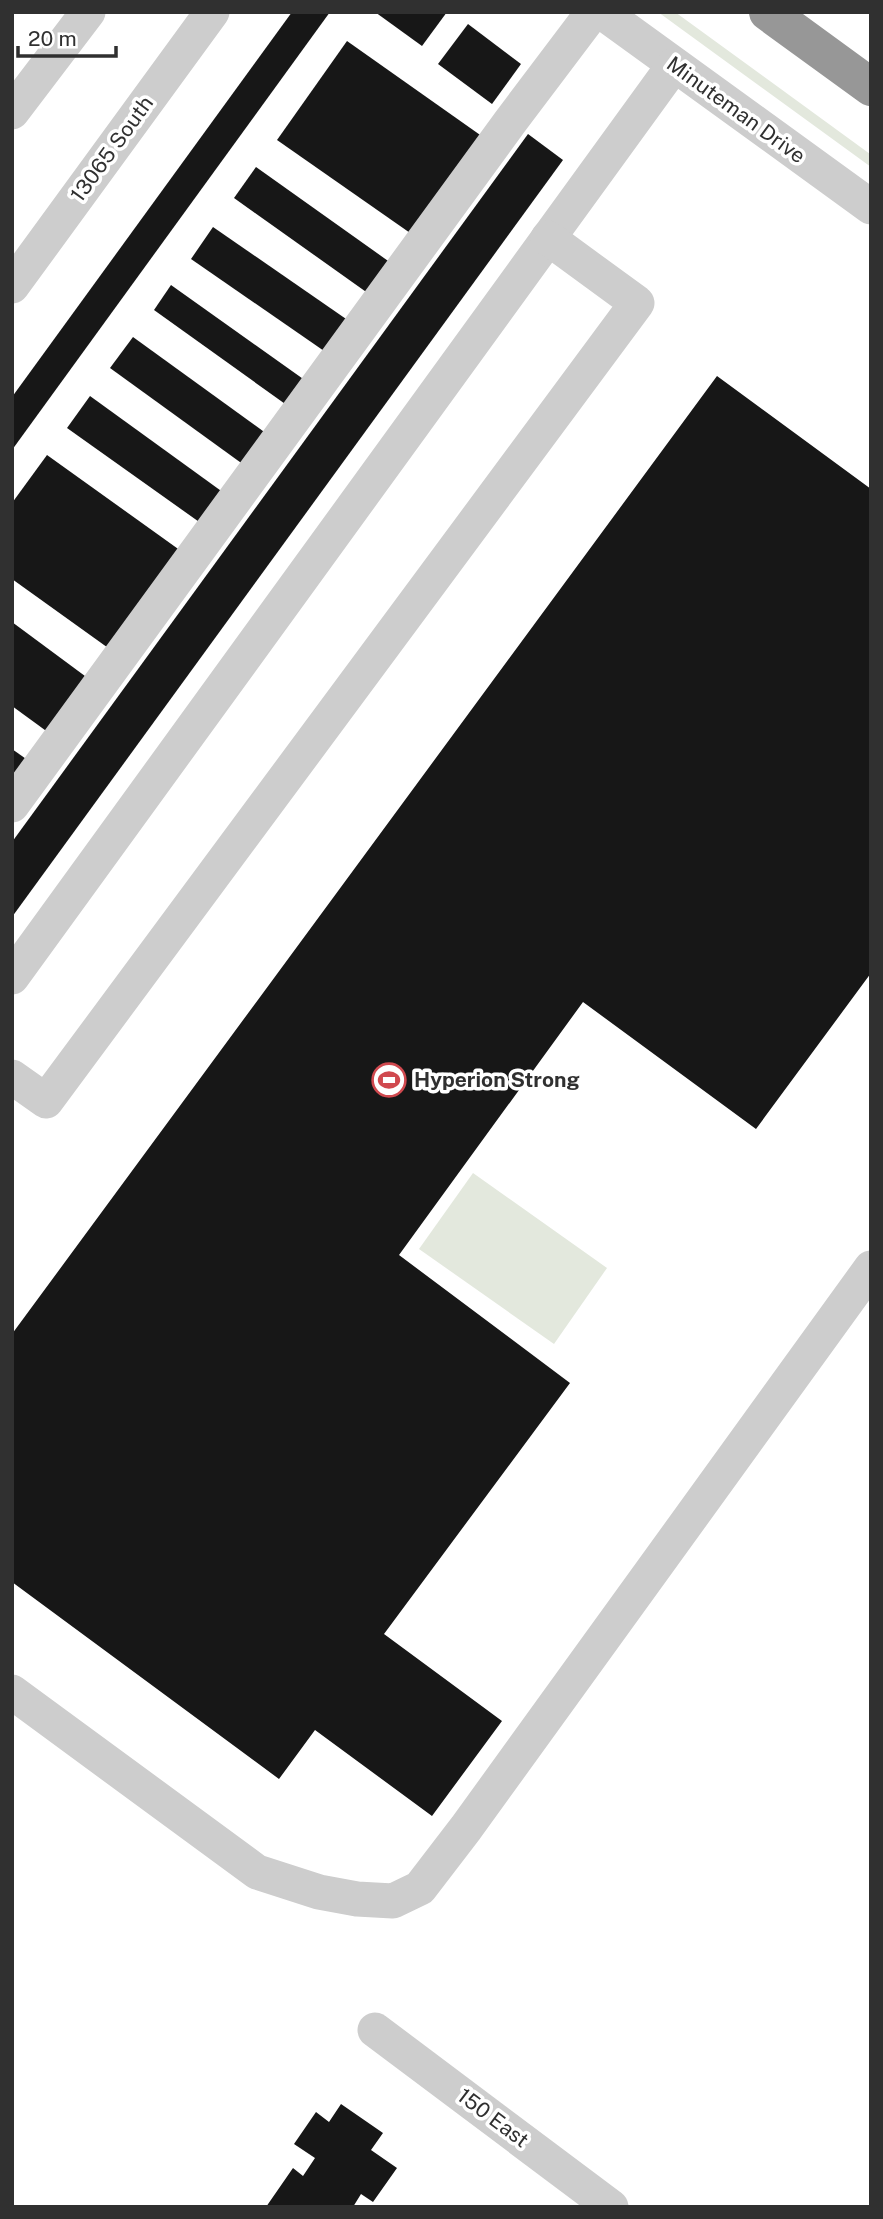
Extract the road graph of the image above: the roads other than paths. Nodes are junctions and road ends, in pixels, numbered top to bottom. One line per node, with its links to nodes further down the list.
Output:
1 (88, 12): 8 (street)
2 (212, 12): 11 (street, 13065 South)
3 (593, 12): 12 (street)
4 (602, 12): 6 (street, Minuteman Drive)
5 (768, 12): 7 (highway)
6 (674, 65): 9 (street, Minuteman Drive); 10 (street)
7 (871, 87)
8 (12, 112)
9 (871, 207)
10 (548, 238): 13 (street); 14 (street)
11 (12, 286)
12 (12, 805)
13 (12, 977)
14 (12, 1077)
15 (871, 1268): 16 (street)
16 (12, 1692)
17 (375, 2030): 18 (street, 150 East)
18 (611, 2207)

